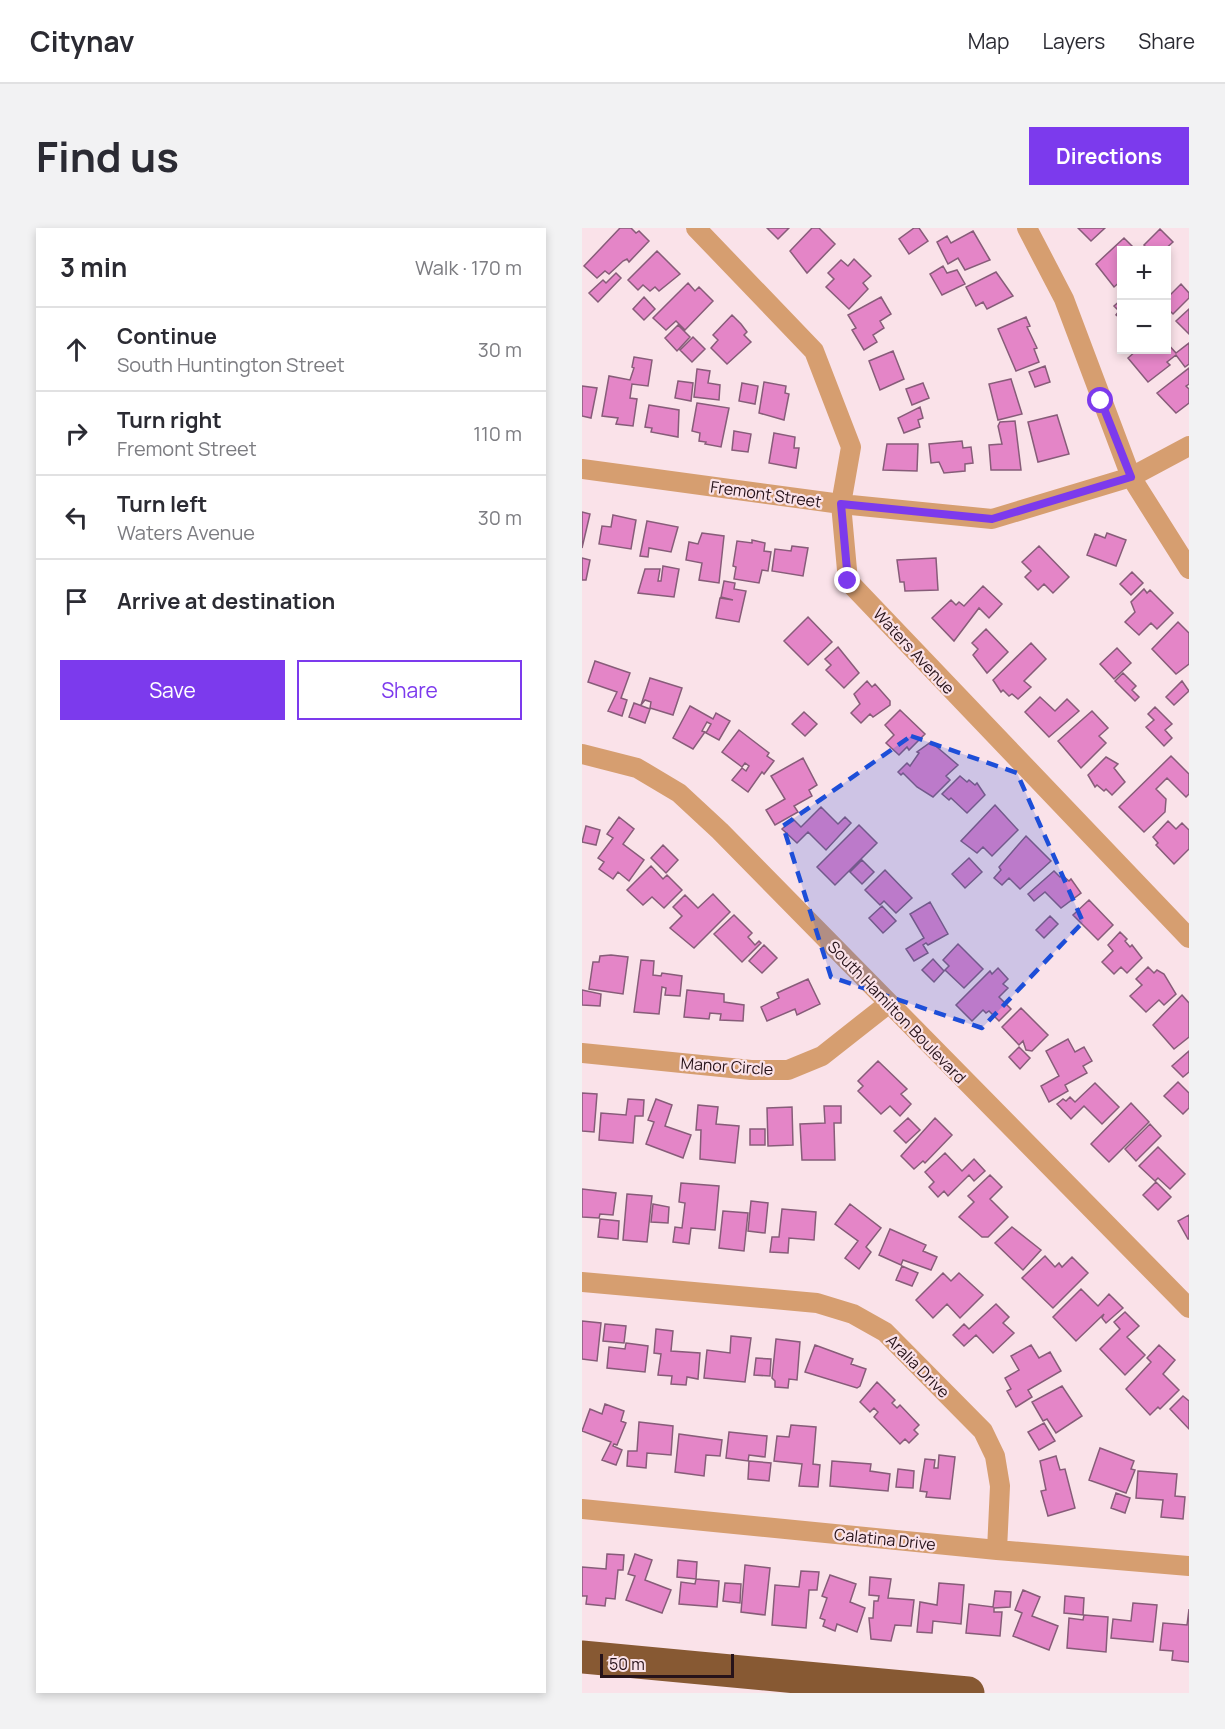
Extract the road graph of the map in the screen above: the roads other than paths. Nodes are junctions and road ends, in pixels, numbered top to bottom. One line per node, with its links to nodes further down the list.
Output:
1 (696, 228): 6 (street, Waters Avenue)
2 (1027, 228): 5 (street)
3 (1189, 446): 5 (street, Fremont Street)
4 (582, 469): 6 (street, Fremont Street)
5 (1131, 477): 6 (street, Fremont Street); 7 (street)
6 (841, 504): 9 (street, Waters Avenue)
7 (1189, 569)
8 (582, 754): 10 (street, South Hamilton Boulevard)
9 (1189, 938)
10 (888, 1004): 11 (street, Manor Circle); 13 (street, South Hamilton Boulevard)
11 (582, 1053)
12 (582, 1282): 15 (street, Aralia Drive)
13 (1189, 1308)
14 (582, 1509): 15 (street, Calatina Drive)
15 (997, 1551): 16 (street, Calatina Drive)
16 (1189, 1566)
17 (582, 1657): 18 (highway)
18 (969, 1693)

